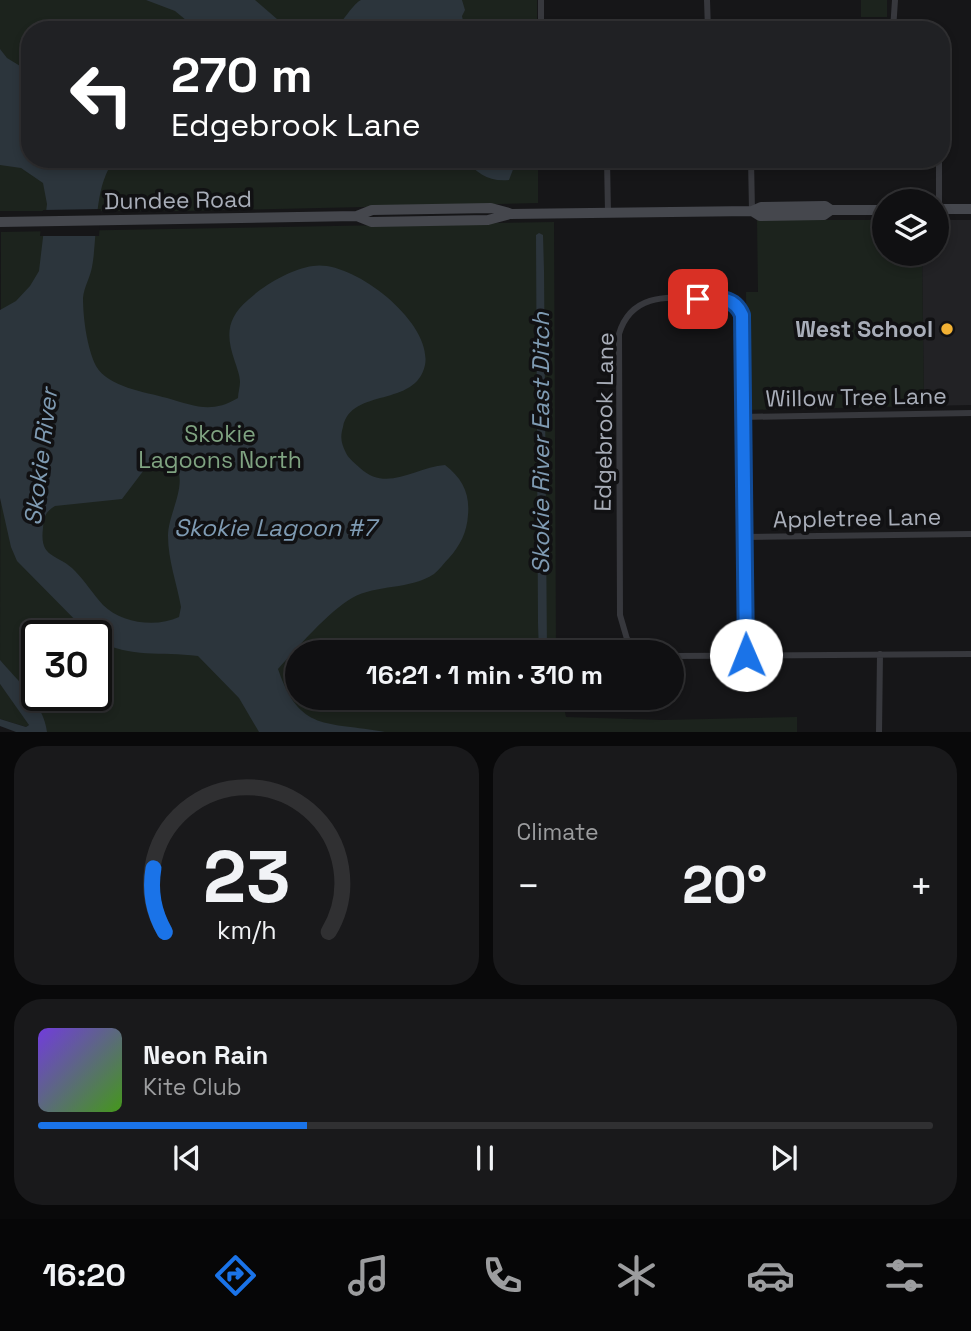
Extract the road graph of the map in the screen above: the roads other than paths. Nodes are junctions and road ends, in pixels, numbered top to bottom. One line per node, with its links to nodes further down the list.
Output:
1 (541, 0): 4 (street)
2 (708, 0): 5 (street)
3 (895, 0): 6 (street)
4 (541, 21)
5 (708, 21)
6 (894, 21)
7 (607, 168): 15 (street)
8 (751, 168): 14 (street)
9 (939, 168): 10 (street)
10 (938, 189)
11 (872, 209): 14 (main road, Dundee Road)
12 (949, 209): 13 (main road)
13 (971, 209)
14 (752, 211): 15 (main road, Dundee Road)
15 (608, 213): 16 (main road, Dundee Road)
16 (0, 222)
17 (971, 413): 18 (street, Willow Tree Lane)
18 (742, 417): 20 (street); 21 (street, Edgebrook Lane)
19 (971, 534): 20 (street, Appletree Lane)
20 (744, 537): 24 (street)
21 (629, 640)
22 (971, 653): 23 (street)
23 (880, 654): 24 (street); 26 (street)
24 (746, 655): 25 (street)
25 (684, 656)
26 (879, 732)

